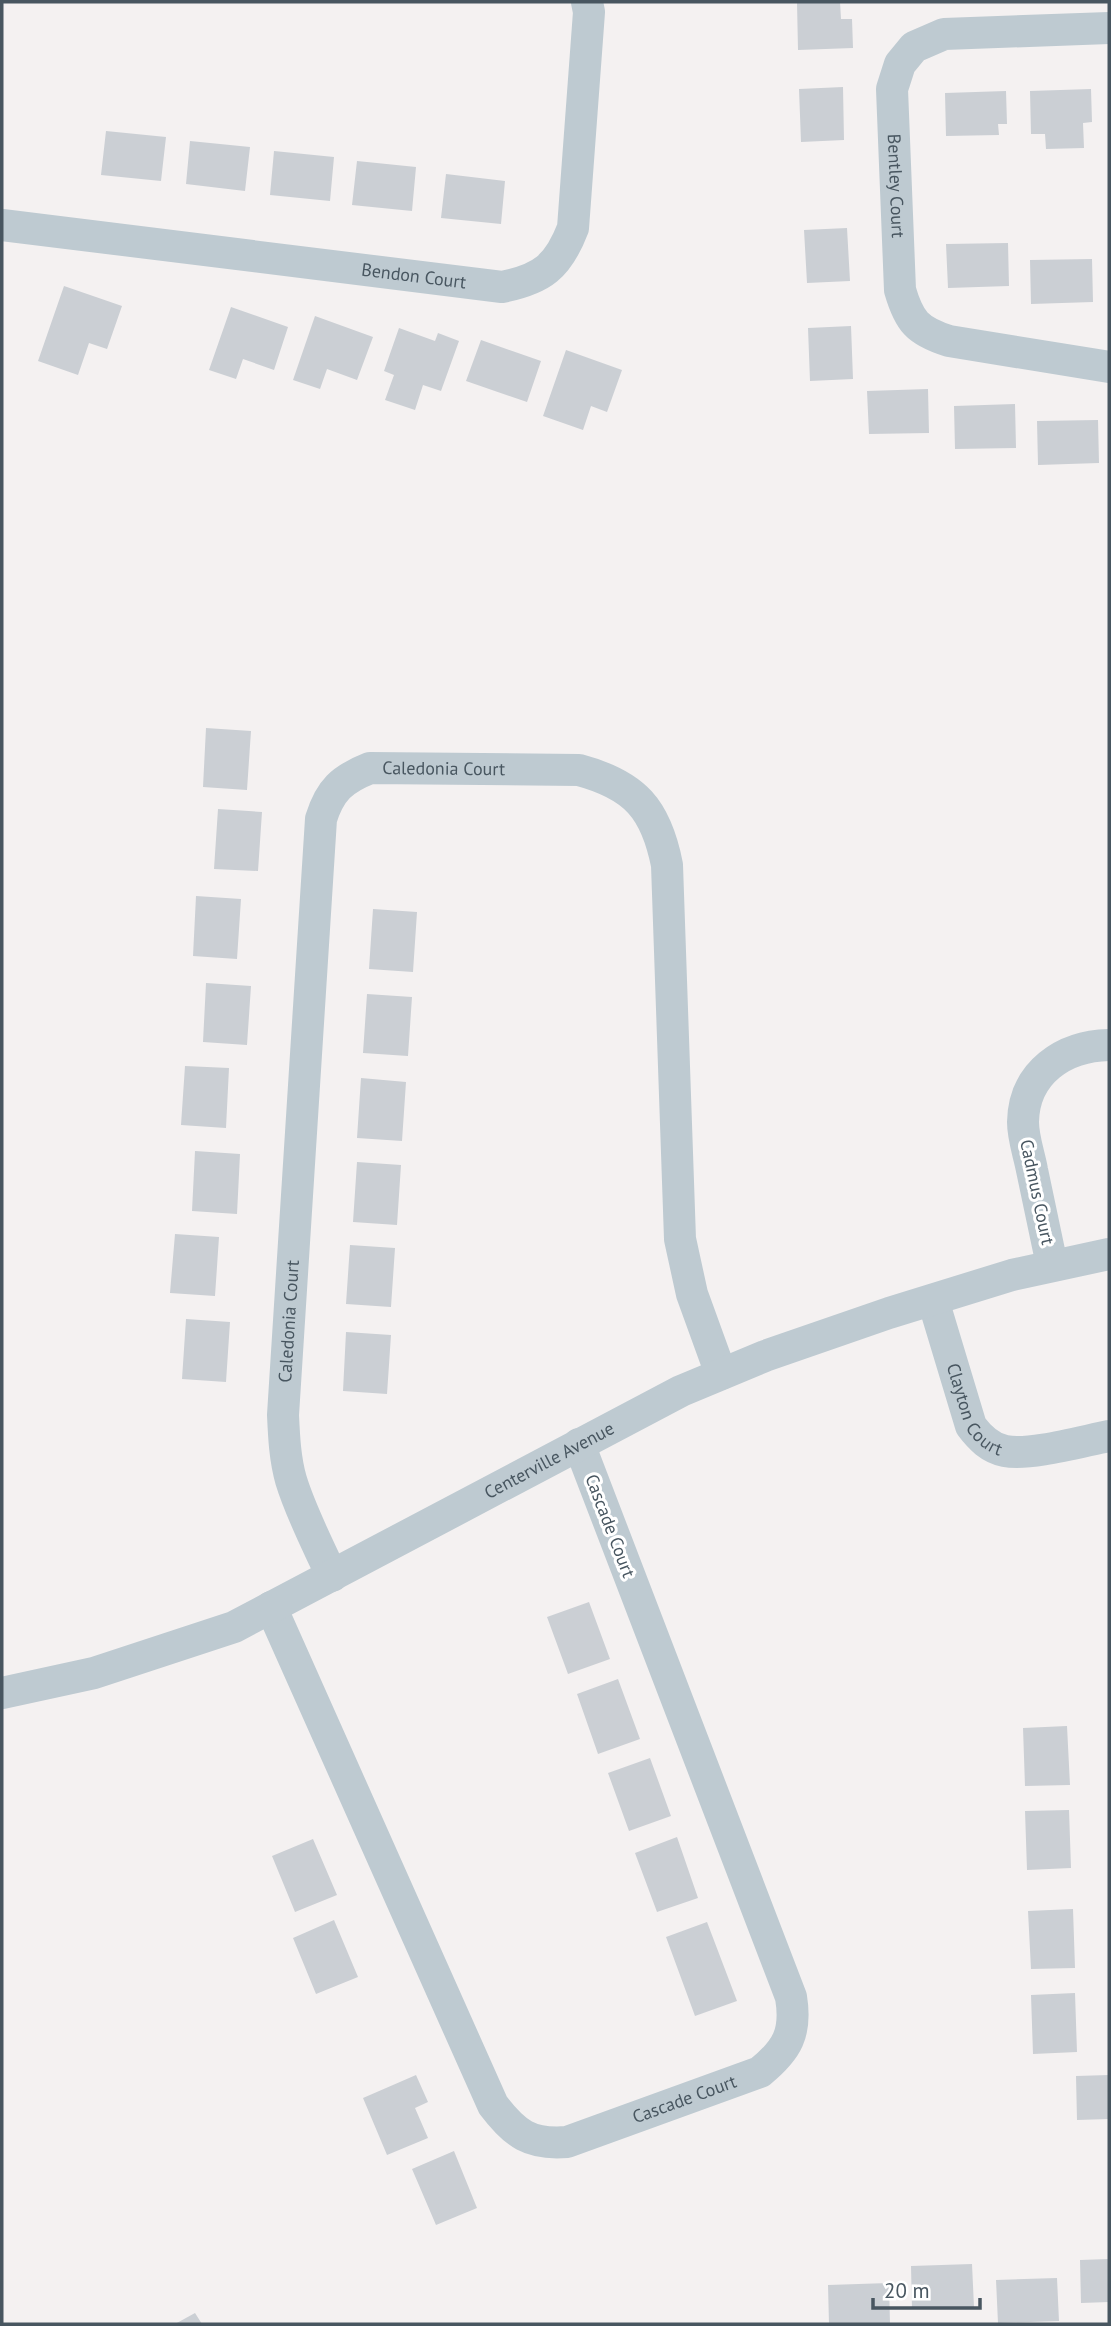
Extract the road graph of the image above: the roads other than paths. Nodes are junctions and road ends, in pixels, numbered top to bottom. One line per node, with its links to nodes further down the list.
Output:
1 (587, 2): 3 (street, Bendon Court)
2 (1109, 28): 4 (street, Bentley Court)
3 (2, 225)
4 (1109, 367)
5 (1109, 1045): 7 (street, Cadmus Court)
6 (1109, 1254): 7 (street, Centerville Avenue)
7 (1052, 1265): 8 (street, Centerville Avenue)
8 (933, 1300): 9 (street, Centerville Avenue); 10 (street, Clayton Court)
9 (721, 1374): 11 (street, Centerville Avenue); 12 (street, Caledonia Court)
10 (1109, 1436)
11 (579, 1444): 12 (street, Centerville Avenue); 13 (street, Cascade Court)
12 (332, 1576): 13 (street, Centerville Avenue)
13 (271, 1607): 14 (street, Centerville Avenue)
14 (2, 1693)

